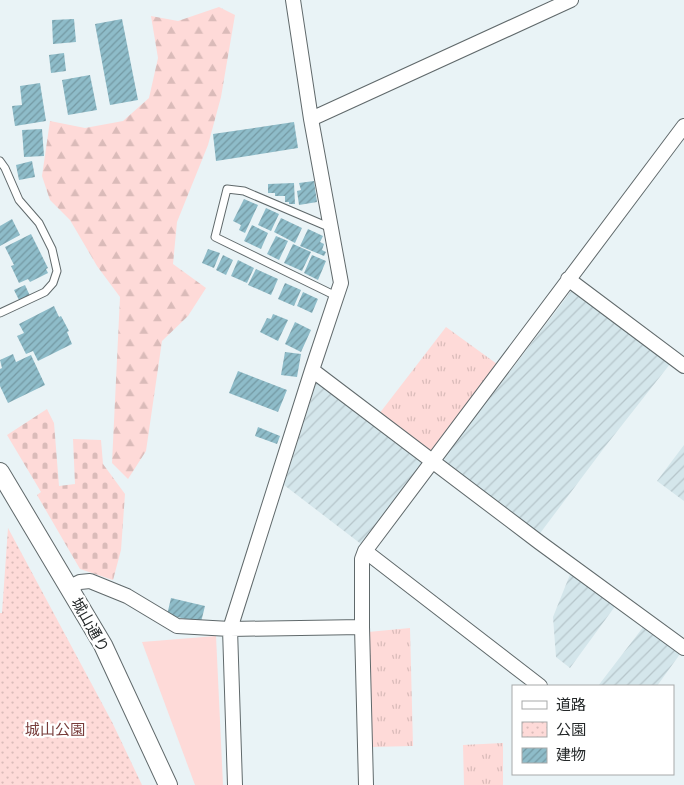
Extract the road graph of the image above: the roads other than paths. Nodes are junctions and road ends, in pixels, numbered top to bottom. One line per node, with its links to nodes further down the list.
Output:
1 (293, 0): 3 (street)
2 (571, 0): 3 (street)
3 (311, 119): 6 (street)
4 (684, 126): 7 (street)
5 (0, 161): 9 (lane)
6 (332, 228): 8 (street); 8 (lane)
7 (568, 279): 10 (street); 12 (street)
8 (336, 296): 11 (street)
9 (0, 313)
10 (684, 366)
11 (312, 370): 12 (street); 17 (street)
12 (433, 461): 14 (street); 18 (street)
13 (0, 472): 15 (street, 城山通り)
14 (365, 551): 16 (street); 19 (street)
15 (70, 587): 17 (street); 20 (street, 城山通り)
16 (362, 627): 17 (street); 22 (street)
17 (230, 629): 21 (street)
18 (684, 648)
19 (539, 685)
20 (168, 785)
21 (235, 785)
22 (366, 785)

